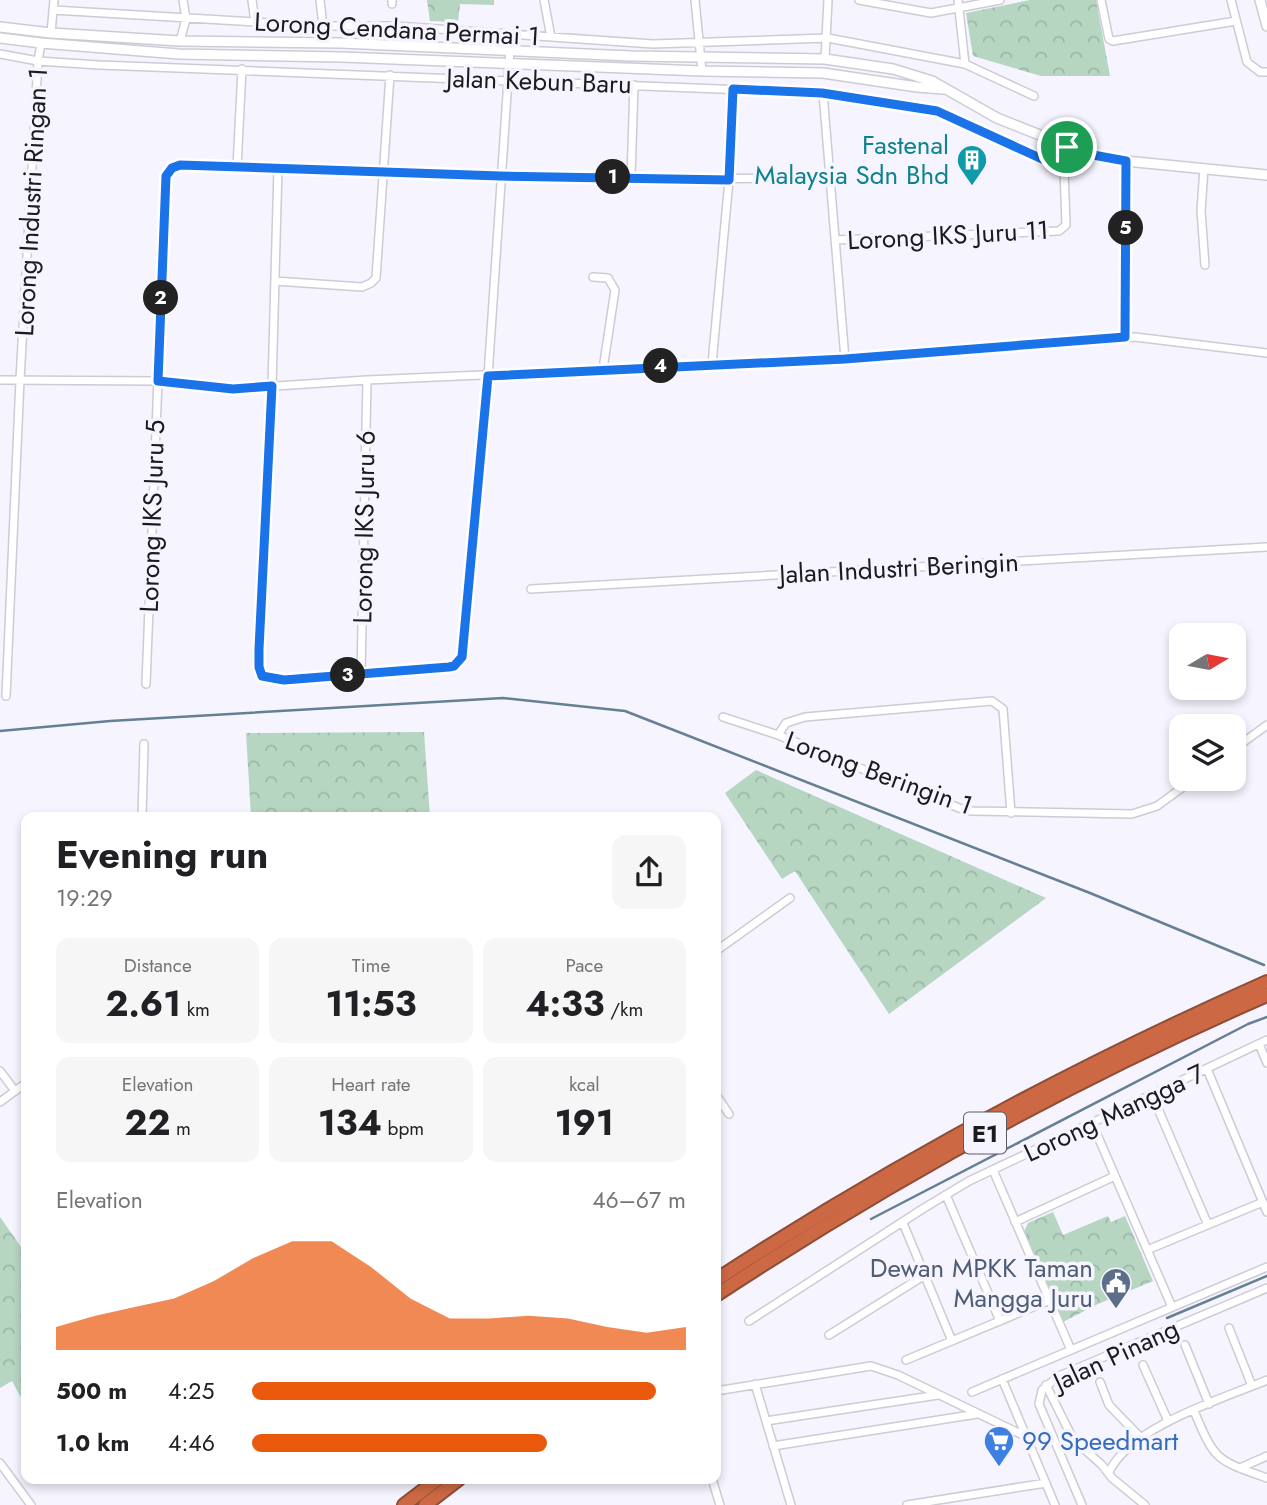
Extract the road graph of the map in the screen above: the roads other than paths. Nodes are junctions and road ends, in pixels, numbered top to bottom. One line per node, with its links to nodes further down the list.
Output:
1 (54, 0): 15 (street)
2 (183, 0): 16 (street)
3 (252, 0): 18 (street)
4 (320, 0): 19 (street)
5 (544, 0): 24 (street)
6 (695, 0): 29 (street)
7 (828, 0): 26 (street)
8 (859, 0): 13 (street)
9 (1000, 0): 14 (street)
10 (1101, 0): 17 (street)
11 (1231, 0): 17 (street)
12 (1260, 0): 20 (street)
13 (893, 3): 14 (street)
14 (959, 4): 38 (street)
15 (52, 10): 16 (street, Lorong Cendana Permai 1); 22 (street)
16 (186, 19): 18 (street, Lorong Cendana Permai 1); 27 (street)
17 (1236, 21): 42 (street)
18 (255, 22): 19 (street, Lorong Cendana Permai 1)
19 (323, 26): 23 (street, Lorong Cendana Permai 1)
20 (1267, 26)
21 (0, 27): 22 (street, Jalan Kebun Baru)
22 (51, 33): 27 (street, Jalan Kebun Baru)
23 (488, 33): 24 (street, Lorong Cendana Permai 1); 31 (street)
24 (551, 37): 29 (street, Lorong Cendana Permai 1)
25 (0, 38): 28 (street, Jalan Kebun Baru)
26 (828, 38): 29 (street, Lorong Cendana Permai 1); 35 (street); 38 (street, Lorong Cendana Permai 1)
27 (180, 41): 31 (street, Jalan Kebun Baru)
28 (41, 43): 30 (street, Jalan Kebun Baru); 36 (street, Lorong Industri Ringan 1)
29 (700, 44): 34 (street)
30 (100, 48): 37 (street, Jalan Kebun Baru); 39 (street)
31 (486, 50): 32 (street, Jalan Kebun Baru)
32 (510, 50): 34 (street, Jalan Kebun Baru); 37 (street)
33 (0, 54): 36 (street, Jalan Kebun Baru)
34 (701, 58): 35 (street, Jalan Kebun Baru); 41 (street)
35 (825, 59): 47 (street, Jalan Kebun Baru)
36 (38, 61): 39 (street, Jalan Kebun Baru); 73 (street, Lorong Industri Ringan 1)
37 (509, 63): 41 (street, Jalan Kebun Baru); 44 (street)
38 (965, 64): 49 (street, Lorong Cendana Permai 1)
39 (99, 65): 40 (street, Jalan Kebun Baru)
40 (242, 69): 43 (street, Jalan Kebun Baru); 52 (street)
41 (702, 71): 47 (street, Jalan Kebun Baru)
42 (1267, 72)
43 (390, 75): 44 (street, Jalan Kebun Baru); 56 (street)
44 (508, 80): 45 (street, Jalan Kebun Baru); 58 (street)
45 (634, 85): 46 (street, Jalan Kebun Baru); 59 (street)
46 (733, 89): 48 (street, Jalan Kebun Baru); 61 (street)
47 (944, 89): 50 (street, Jalan Kebun Baru)
48 (822, 93): 55 (street, Jalan Kebun Baru); 60 (street)
49 (1034, 96)
50 (1067, 147): 51 (street, Jalan Kebun Baru); 55 (street, Lorong IKS Juru 11)
51 (1126, 161): 54 (street, Jalan Kebun Baru); 66 (street)
52 (237, 167): 53 (street, Lorong IKS Juru 5); 75 (street, Lorong IKS Juru 5)
53 (278, 168): 56 (street, Lorong IKS Juru 5); 65 (street)
54 (1204, 168): 57 (street, Jalan Kebun Baru); 63 (street)
55 (1064, 169): 62 (street, Lorong IKS Juru 11)
56 (384, 172): 58 (street, Lorong IKS Juru 5); 65 (street)
57 (1267, 175)
58 (500, 176): 59 (street, Lorong IKS Juru 5); 71 (street)
59 (631, 177): 61 (street, Lorong IKS Juru 5)
60 (830, 177): 61 (street, Lorong IKS Juru 5); 62 (street)
61 (729, 180): 69 (street)
62 (835, 240): 68 (street)
63 (1205, 265)
64 (593, 277): 70 (street)
65 (275, 281): 76 (street)
66 (1125, 337): 67 (street); 68 (street)
67 (1267, 353)
68 (845, 359): 69 (street)
69 (712, 364): 70 (street)
70 (603, 369): 71 (street)
71 (488, 376): 74 (street); 79 (street)
72 (0, 380): 73 (street)
73 (20, 380): 75 (street); 81 (street, Lorong Industri Ringan 1)
74 (368, 380): 76 (street); 79 (street, Lorong IKS Juru 6)
75 (158, 381): 76 (street); 80 (street, Lorong IKS Juru 5)
76 (272, 386): 79 (street)
77 (1267, 547): 78 (street, Jalan Industri Beringin)
78 (531, 589)
79 (361, 674)
80 (146, 684)
81 (6, 696)
82 (723, 718): 84 (street, Lorong Beringin 1)
83 (1267, 725): 85 (street)
84 (778, 736): 89 (street, Lorong Beringin 1); 89 (street)
85 (1246, 740)
86 (144, 744): 88 (street)
87 (1178, 791): 89 (street, Lorong Beringin 1)
88 (142, 812)
89 (1011, 813)
90 (790, 898): 91 (street)
91 (721, 947)
92 (1267, 982): 117 (highway, E1)
93 (1267, 995): 119 (highway, E1)
94 (1267, 1040): 95 (street, Lorong Mangga 7)
95 (1259, 1044): 96 (street); 97 (street, Lorong Mangga 7)
96 (1267, 1063)
97 (1207, 1069): 101 (street, Lorong Mangga 7); 109 (street)
98 (0, 1071): 100 (street)
99 (21, 1087): 100 (street)
100 (15, 1091): 102 (street)
101 (1152, 1095): 105 (street, Lorong Mangga 7); 113 (street)
102 (0, 1102)
103 (721, 1102): 104 (street)
104 (729, 1114)
105 (1092, 1123): 106 (street, Lorong Mangga 7); 107 (street)
106 (993, 1170): 108 (street, Lorong Mangga 7); 111 (street)
107 (1115, 1176): 111 (street); 114 (street)
108 (946, 1195): 112 (street, Lorong Mangga 7); 123 (street)
109 (1263, 1202): 110 (street); 113 (street)
110 (1267, 1212)
111 (1016, 1222): 120 (street)
112 (903, 1223): 116 (street); 122 (street, Lorong Mangga 7)
113 (1208, 1225): 114 (street)
114 (1147, 1250): 121 (street)
115 (1267, 1267): 121 (street, Jalan Pinang)
116 (925, 1275): 125 (street); 126 (street)
117 (721, 1277)
118 (1267, 1288): 135 (street, Jalan Pinang)
119 (721, 1292)
120 (1049, 1300): 123 (street); 128 (street)
121 (1172, 1307): 128 (street, Jalan Pinang)
122 (749, 1321)
123 (1000, 1321): 126 (street)
124 (1228, 1328): 136 (street)
125 (829, 1335)
126 (952, 1341): 129 (street)
127 (1185, 1345): 140 (street)
128 (1071, 1350): 131 (street, Jalan Pinang)
129 (906, 1360)
130 (1143, 1365): 145 (street)
131 (1002, 1379): 138 (street, Jalan Pinang); 143 (street)
132 (1267, 1380): 136 (street)
133 (1100, 1382): 148 (street)
134 (755, 1384): 137 (street); 139 (street); 144 (street)
135 (1046, 1385): 153 (street); 166 (street, Jalan Pinang)
136 (1252, 1386): 140 (street)
137 (721, 1390)
138 (972, 1392)
139 (938, 1395): 142 (street); 144 (street)
140 (1209, 1404): 141 (street)
141 (1194, 1411): 145 (street); 152 (street)
142 (978, 1414): 146 (street); 149 (street)
143 (1018, 1416): 146 (street); 147 (street)
144 (766, 1421): 149 (street)
145 (1168, 1421): 148 (street)
146 (1003, 1426): 147 (street)
147 (1027, 1437): 155 (street)
148 (1140, 1437): 153 (street)
149 (774, 1446): 163 (street)
150 (1267, 1456): 152 (street)
151 (0, 1463): 159 (street)
152 (1239, 1468): 154 (street)
153 (1110, 1472): 167 (street)
154 (1267, 1478)
155 (1046, 1483): 164 (street); 165 (street)
156 (431, 1484): 160 (highway)
157 (452, 1484): 161 (highway)
158 (713, 1484): 162 (street)
159 (31, 1505)
160 (404, 1505)
161 (425, 1505)
162 (717, 1505)
163 (791, 1505)
164 (907, 1505)
165 (1055, 1505)
166 (1082, 1505)
167 (1145, 1505)

